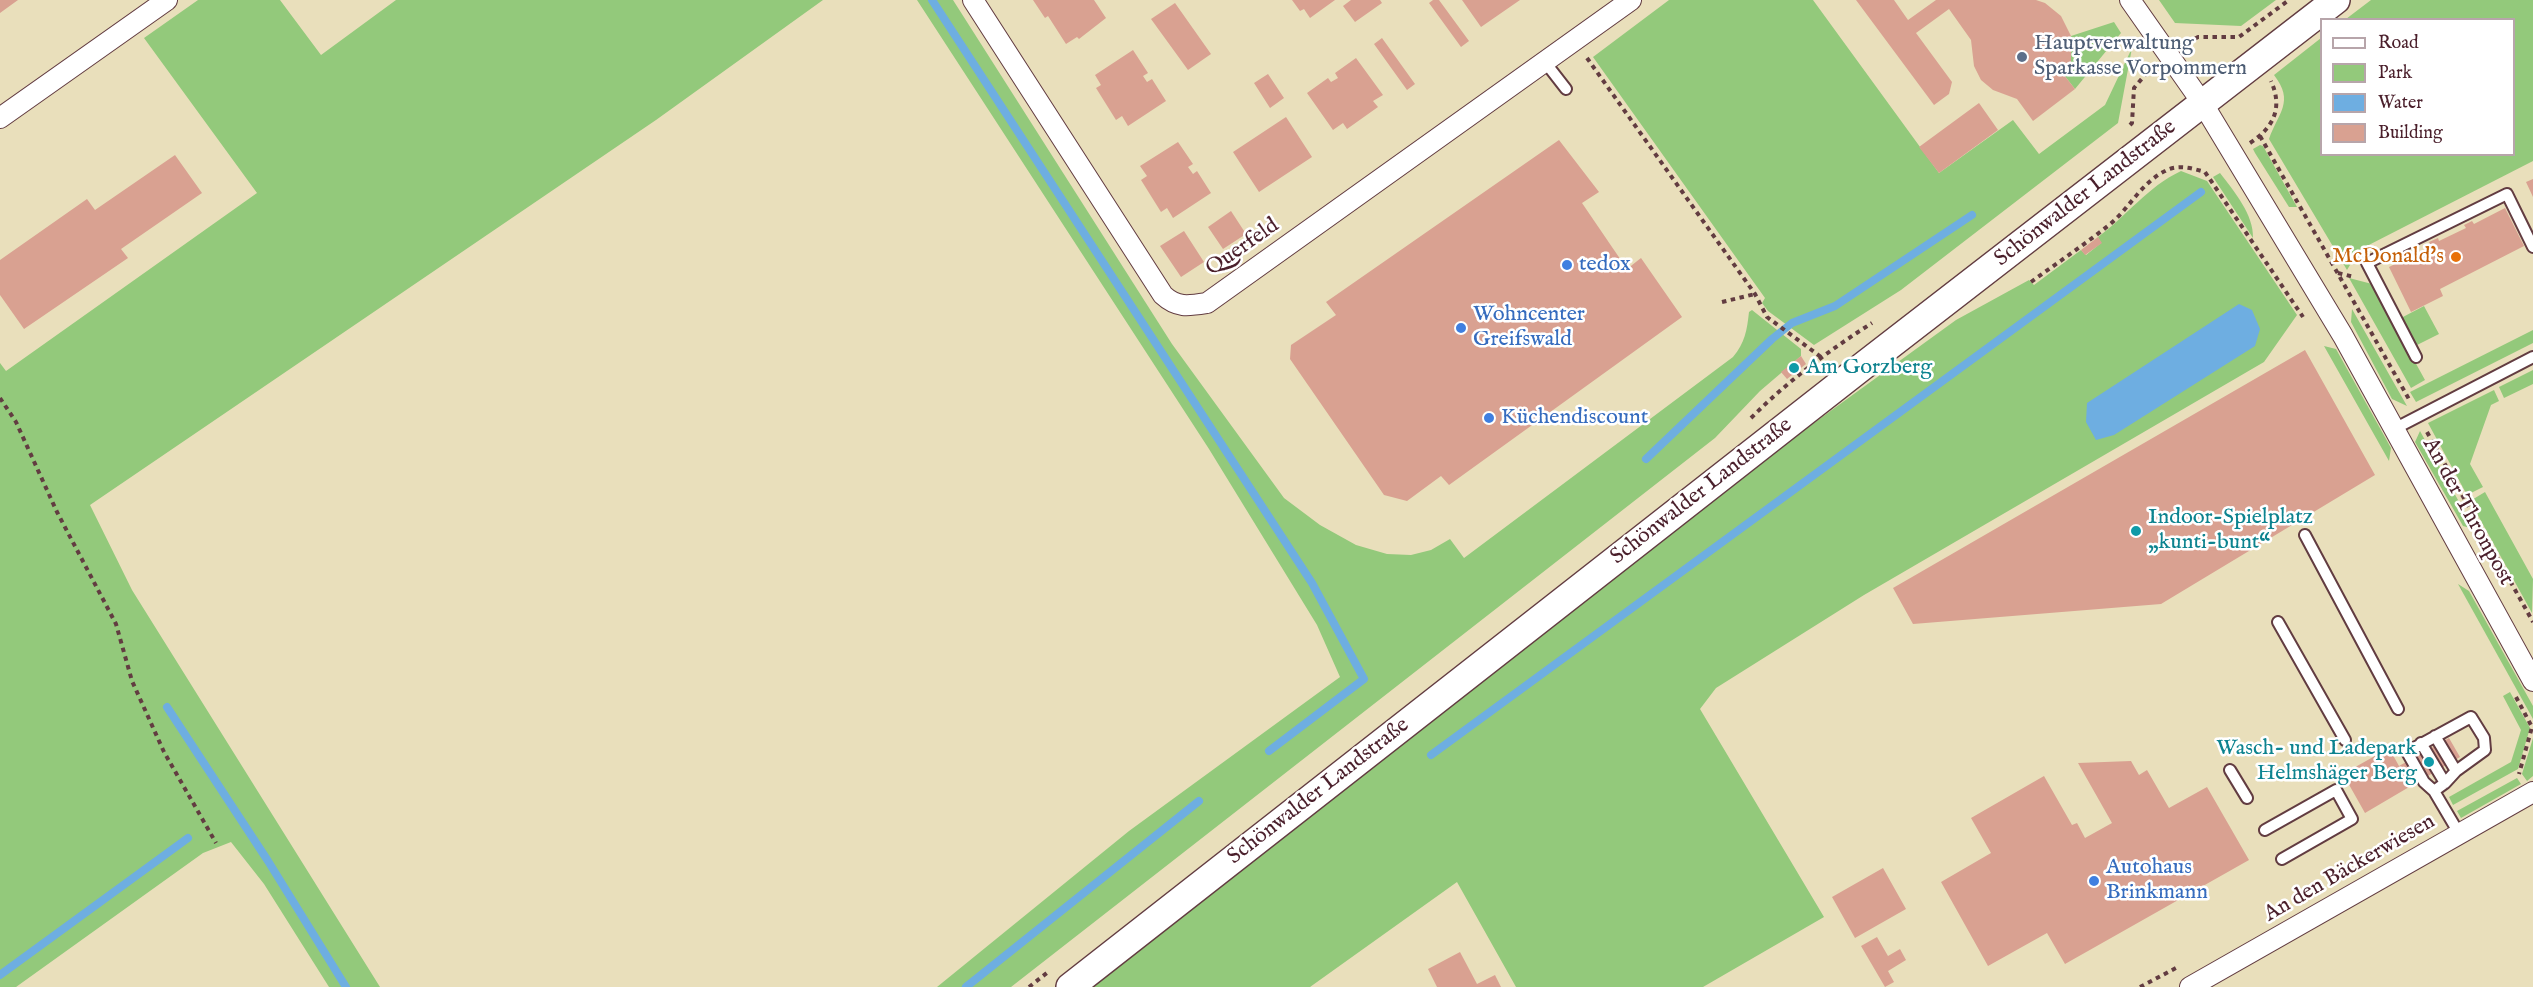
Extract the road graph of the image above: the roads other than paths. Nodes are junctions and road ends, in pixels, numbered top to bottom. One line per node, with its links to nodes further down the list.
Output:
1 (167, 0): 9 (street)
2 (973, 0): 6 (street, Querfeld)
3 (1631, 0): 6 (street, Querfeld)
4 (2130, 0): 8 (street)
5 (2336, 0): 8 (main road, Schönwalder Landstraße)
6 (1545, 62): 7 (lane)
7 (1566, 89)
8 (2203, 104): 13 (street, An der Thronpost); 30 (main road, Schönwalder Landstraße)
9 (0, 118)
10 (2533, 247): 11 (lane)
11 (2416, 357)
12 (2533, 357): 13 (lane, An der Thronpost)
13 (2394, 429): 16 (street, An der Thronpost)
14 (2305, 535): 17 (lane)
15 (2278, 622): 19 (lane)
16 (2533, 681)
17 (2398, 709)
18 (2435, 736): 20 (lane); 22 (lane); 22 (lane)
19 (2345, 740)
20 (2421, 744): 23 (lane); 24 (lane)
21 (2230, 770): 26 (lane)
22 (2456, 771): 23 (lane)
23 (2445, 783): 24 (lane)
24 (2434, 791): 28 (lane)
25 (2533, 792): 28 (street, An den Bäckerwiesen)
26 (2247, 798)
27 (2265, 831): 29 (lane)
28 (2460, 835): 31 (street, An den Bäckerwiesen)
29 (2282, 859)
30 (1070, 987)
31 (2190, 987)

